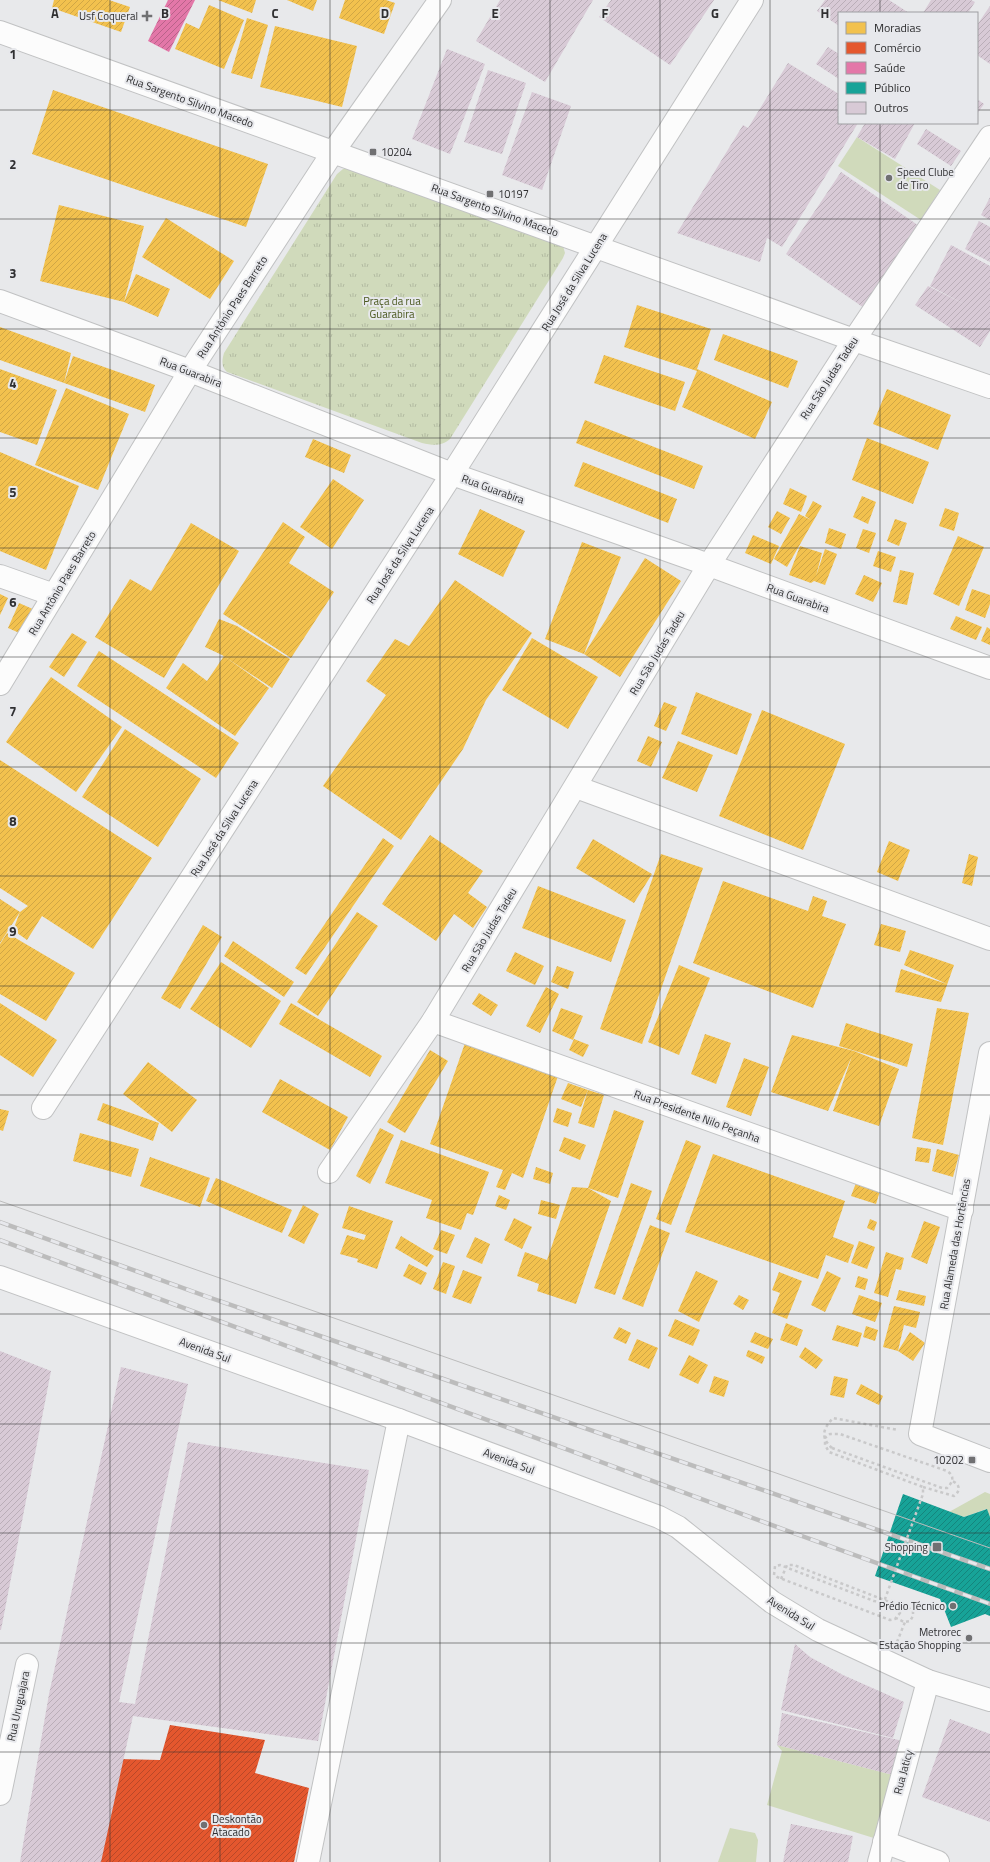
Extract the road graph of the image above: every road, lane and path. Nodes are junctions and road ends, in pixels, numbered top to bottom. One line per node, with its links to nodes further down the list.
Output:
1 (440, 0): 5 (street, Rua Antônio Paes Barreto)
2 (752, 0): 6 (street, Rua José da Silva Lucena)
3 (0, 32): 5 (street, Rua Sargento Silvino Macedo)
4 (990, 137): 8 (street, Rua São Judas Tadeu)
5 (333, 152): 6 (street, Rua Sargento Silvino Macedo); 9 (street, Rua Antônio Paes Barreto)
6 (597, 246): 8 (street, Rua Sargento Silvino Macedo); 11 (street, Rua José da Silva Lucena)
7 (0, 300): 9 (street, Rua Guarabira)
8 (854, 340): 10 (street, Rua Sargento Silvino Macedo); 12 (street, Rua São Judas Tadeu)
9 (190, 371): 11 (street, Rua Guarabira); 14 (street, Rua Antônio Paes Barreto)
10 (990, 387)
11 (452, 474): 12 (street, Rua Guarabira); 21 (street, Rua José da Silva Lucena)
12 (709, 565): 15 (street, Rua Guarabira); 17 (street, Rua São Judas Tadeu)
13 (0, 576): 14 (street)
14 (54, 595): 16 (street, Rua Antônio Paes Barreto)
15 (990, 668)
16 (0, 684)
17 (576, 787): 18 (street); 19 (street, Rua São Judas Tadeu)
18 (990, 939)
19 (433, 1021): 22 (street, Rua São Judas Tadeu); 23 (street, Rua Presidente Nilo Peçanha)
20 (990, 1053): 23 (street, Rua Alameda das Hortências)
21 (43, 1108)
22 (329, 1172)
23 (962, 1210): 26 (street, Rua Alameda das Hortências)
24 (0, 1277): 25 (street, Avenida Sul)
25 (399, 1420): 31 (street, Avenida Sul); 38 (street)
26 (920, 1434): 27 (street); 28 (path, bridge)
27 (990, 1461)
28 (952, 1481): 29 (path); 29 (path, bridge)
29 (923, 1486): 30 (path, bridge)
30 (885, 1598): 32 (path); 32 (path, bridge)
31 (772, 1602): 32 (path, bridge); 34 (street, Avenida Sul)
32 (896, 1618)
33 (27, 1665): 36 (street, Rua Uruguajara)
34 (928, 1682): 35 (street, Avenida Sul); 37 (street, Rua Jaticy)
35 (990, 1700)
36 (0, 1794)
37 (881, 1852): 39 (street)
38 (308, 1862)
39 (938, 1862)

